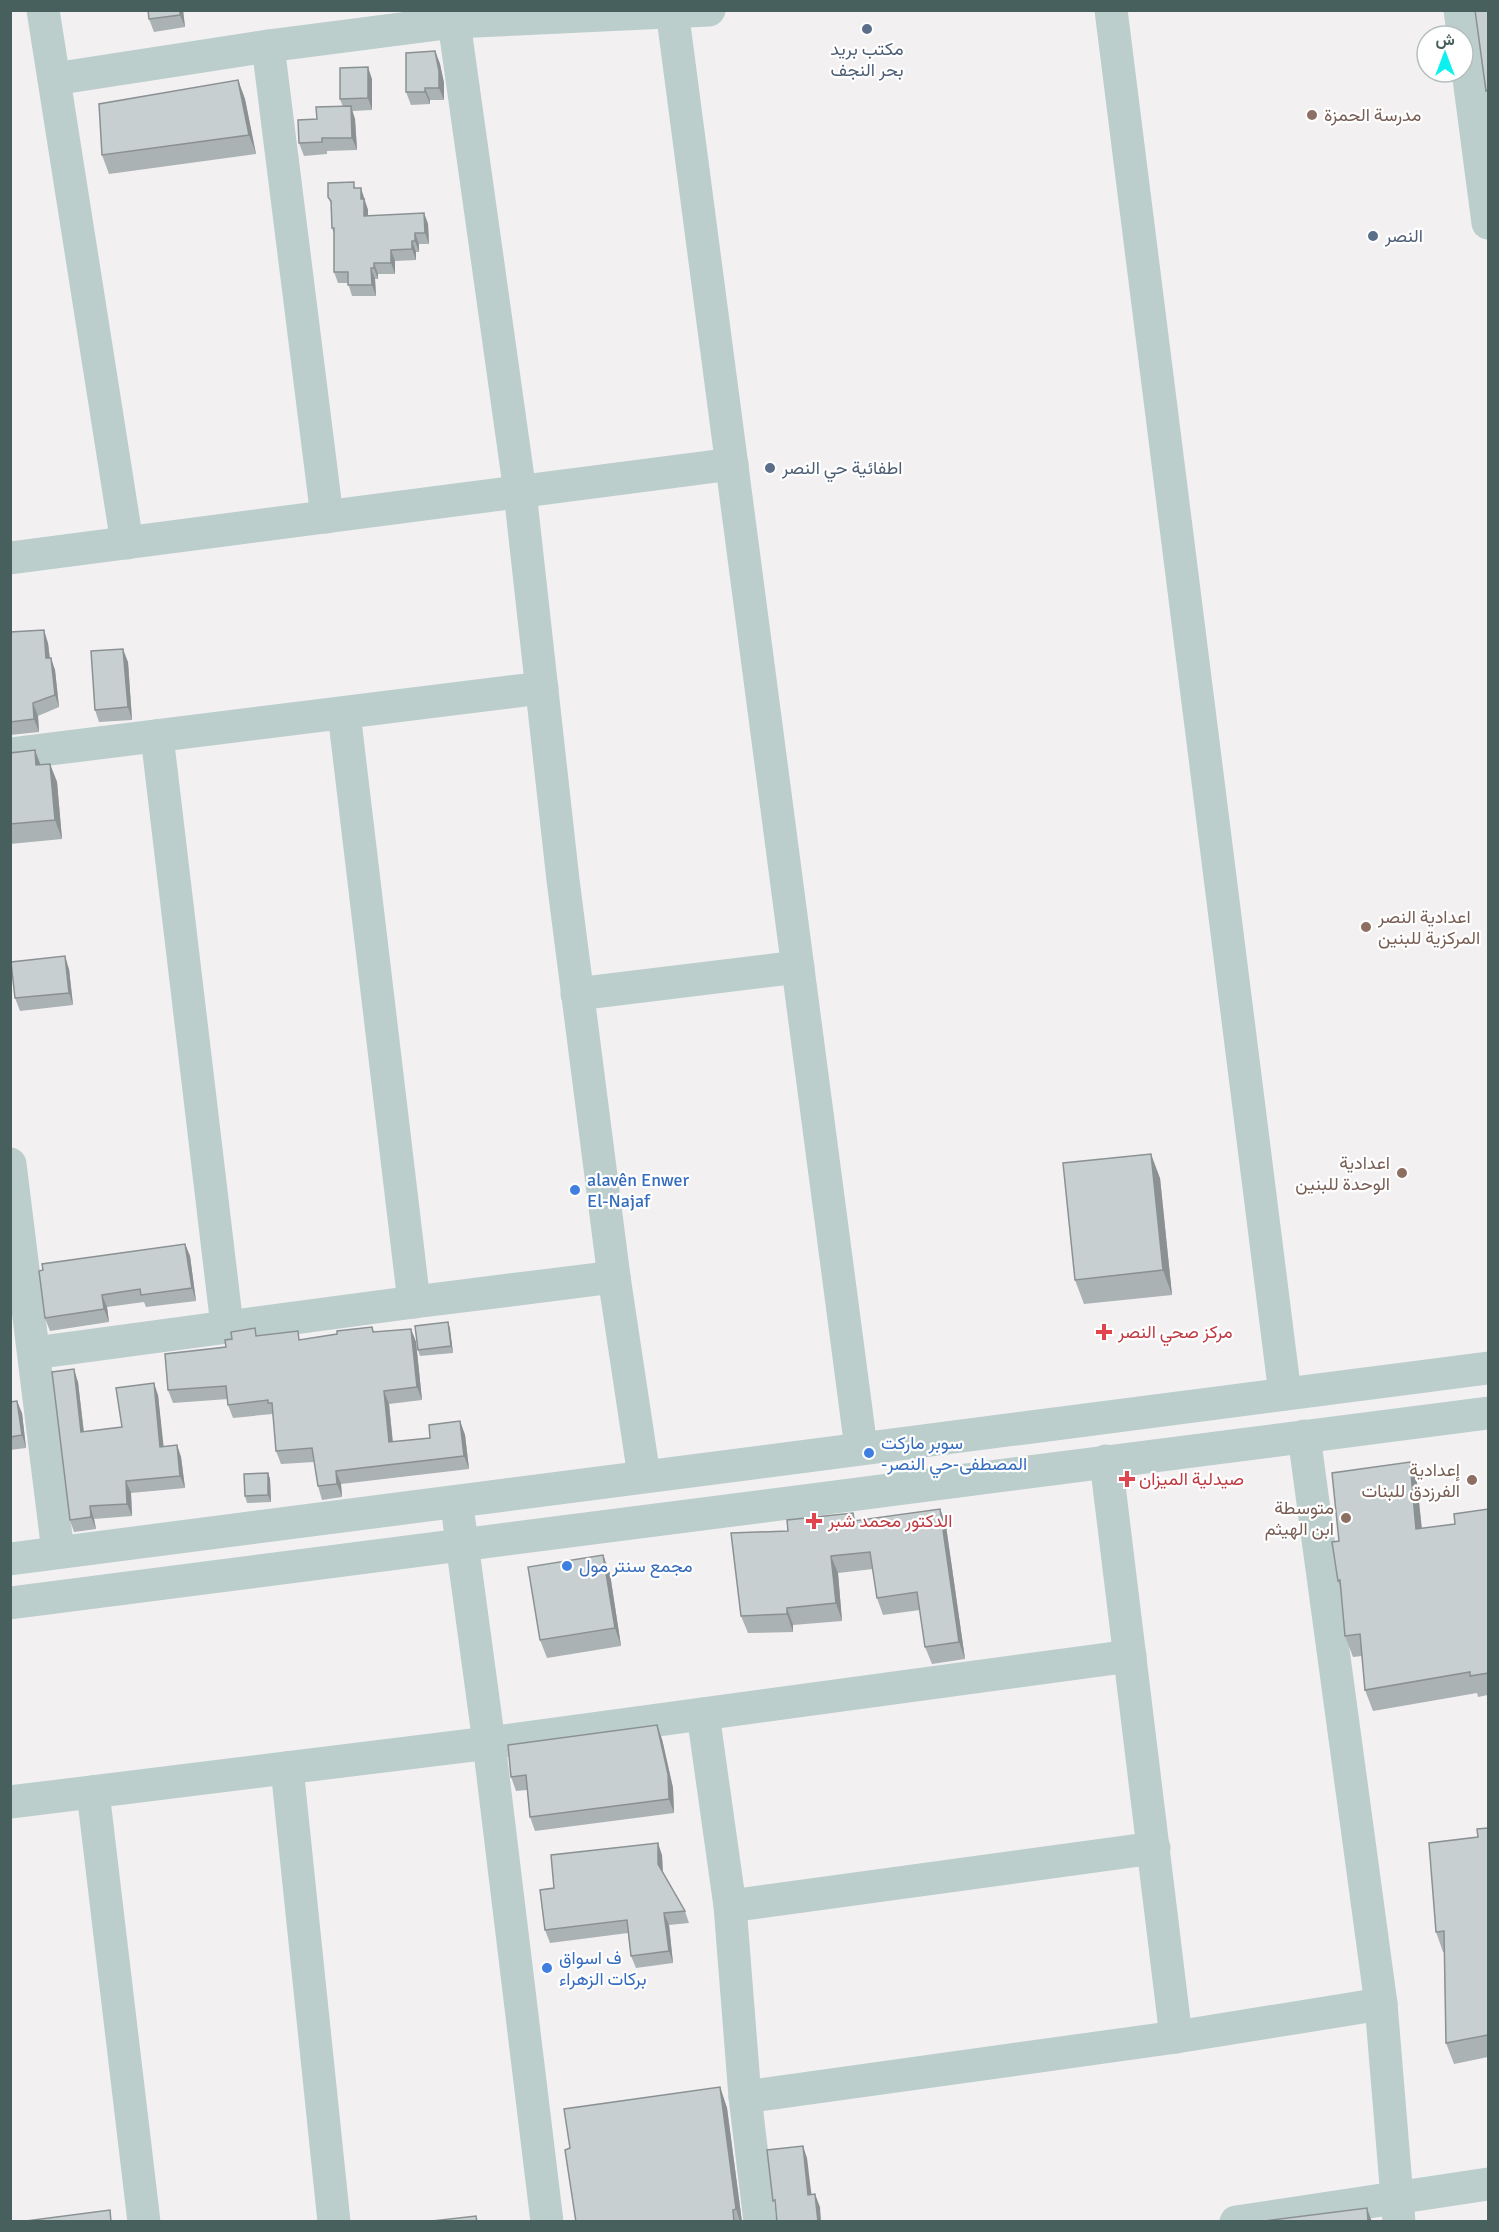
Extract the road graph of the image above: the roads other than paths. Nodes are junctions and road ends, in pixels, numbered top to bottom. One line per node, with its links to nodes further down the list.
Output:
1 (43, 10): 8 (street)
2 (709, 10): 5 (street)
3 (1112, 10): 28 (street)
4 (1460, 10): 9 (street)
5 (673, 12): 6 (street); 11 (street)
6 (454, 22): 7 (street); 12 (street)
7 (268, 46): 8 (street); 13 (street)
8 (54, 79): 14 (street)
9 (1482, 132): 10 (street)
10 (1488, 223)
11 (732, 464): 12 (street); 20 (street)
12 (520, 492): 13 (street); 16 (street)
13 (327, 517): 14 (street)
14 (127, 543): 15 (street)
15 (10, 558)
16 (542, 688): 17 (street); 21 (street)
17 (344, 713): 18 (street); 24 (street)
18 (156, 736): 19 (street); 25 (street)
19 (10, 754)
20 (798, 967): 21 (street); 31 (street)
21 (578, 994): 23 (street)
22 (10, 1164): 26 (street)
23 (614, 1277): 24 (street); 33 (street)
24 (414, 1302): 25 (street)
25 (227, 1326): 26 (street)
26 (34, 1353): 40 (street)
27 (1488, 1368): 28 (street)
28 (1285, 1394): 31 (street)
29 (1488, 1413): 30 (street)
30 (1305, 1436): 32 (street); 51 (street)
31 (861, 1448): 33 (street)
32 (1107, 1461): 37 (street); 43 (street)
33 (644, 1476): 34 (street)
34 (520, 1492): 35 (street); 37 (street)
35 (456, 1500): 36 (street); 38 (street)
36 (417, 1505): 39 (street); 40 (street)
37 (530, 1535): 38 (street)
38 (462, 1544): 39 (street); 45 (street)
39 (417, 1550): 42 (street)
40 (58, 1552): 41 (street)
41 (10, 1559)
42 (10, 1603)
43 (1130, 1656): 44 (street); 49 (street)
44 (703, 1714): 45 (street); 50 (street)
45 (489, 1743): 46 (street); 58 (street)
46 (287, 1768): 47 (street); 57 (street)
47 (93, 1792): 48 (street); 56 (street)
48 (10, 1802)
49 (1154, 1848): 50 (street); 52 (street)
50 (730, 1906): 53 (street)
51 (1381, 2004): 52 (street); 55 (street)
52 (1176, 2037): 53 (street)
53 (745, 2097): 59 (street)
54 (1488, 2184): 55 (street)
55 (1397, 2210): 60 (street)
56 (144, 2222)
57 (334, 2222)
58 (547, 2222)
59 (760, 2222)
60 (1236, 2222)

